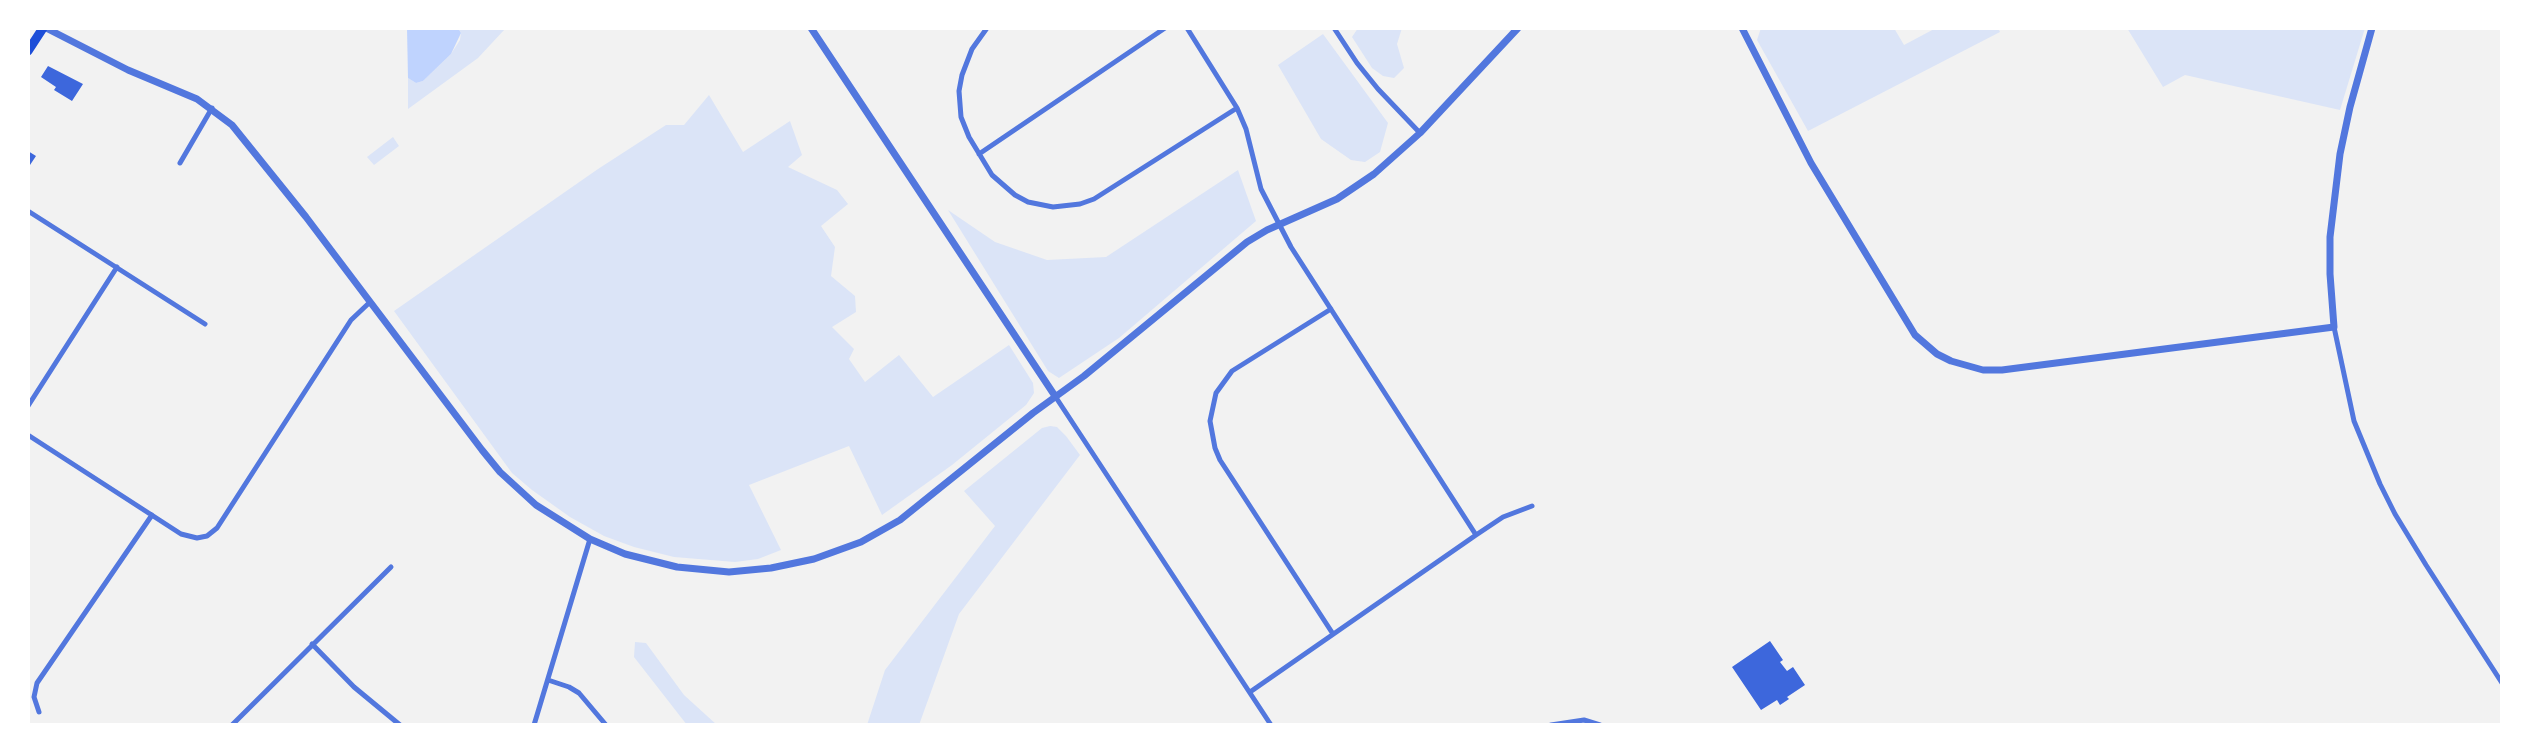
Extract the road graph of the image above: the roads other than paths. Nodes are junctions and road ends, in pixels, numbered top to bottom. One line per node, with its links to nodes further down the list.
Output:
1 (44, 28): 10 (main road); 11 (street)
2 (811, 28): 23 (street)
3 (987, 28): 14 (street)
4 (1165, 28): 14 (street)
5 (1187, 28): 12 (street)
6 (1334, 28): 13 (street)
7 (1518, 28): 13 (street)
8 (1742, 28): 22 (street)
9 (2372, 28): 22 (street)
10 (28, 51)
11 (212, 108): 15 (street); 19 (street)
12 (1237, 108): 14 (street); 17 (street)
13 (1420, 133): 17 (street)
14 (979, 154)
15 (180, 163)
16 (28, 211): 18 (street)
17 (1279, 224): 20 (street); 23 (street)
18 (117, 267): 21 (street); 24 (street)
19 (369, 303): 27 (street); 29 (street)
20 (1331, 309): 28 (street); 31 (street)
21 (205, 324)
22 (2334, 327): 34 (street)
23 (1055, 396): 29 (street); 35 (street)
24 (28, 407)
25 (28, 435): 27 (street)
26 (1532, 506): 28 (street)
27 (152, 515): 36 (street)
28 (1476, 535): 31 (street)
29 (590, 539): 33 (street)
30 (391, 566): 32 (street)
31 (1333, 634): 35 (street)
32 (312, 644): 37 (street); 38 (street)
33 (548, 680): 39 (street); 40 (street)
34 (2502, 683)
35 (1250, 692): 41 (street)
36 (39, 712)
37 (232, 725)
38 (400, 725)
39 (534, 725)
40 (606, 725)
41 (1271, 725)
42 (1551, 725): 43 (street)
43 (1600, 725)

